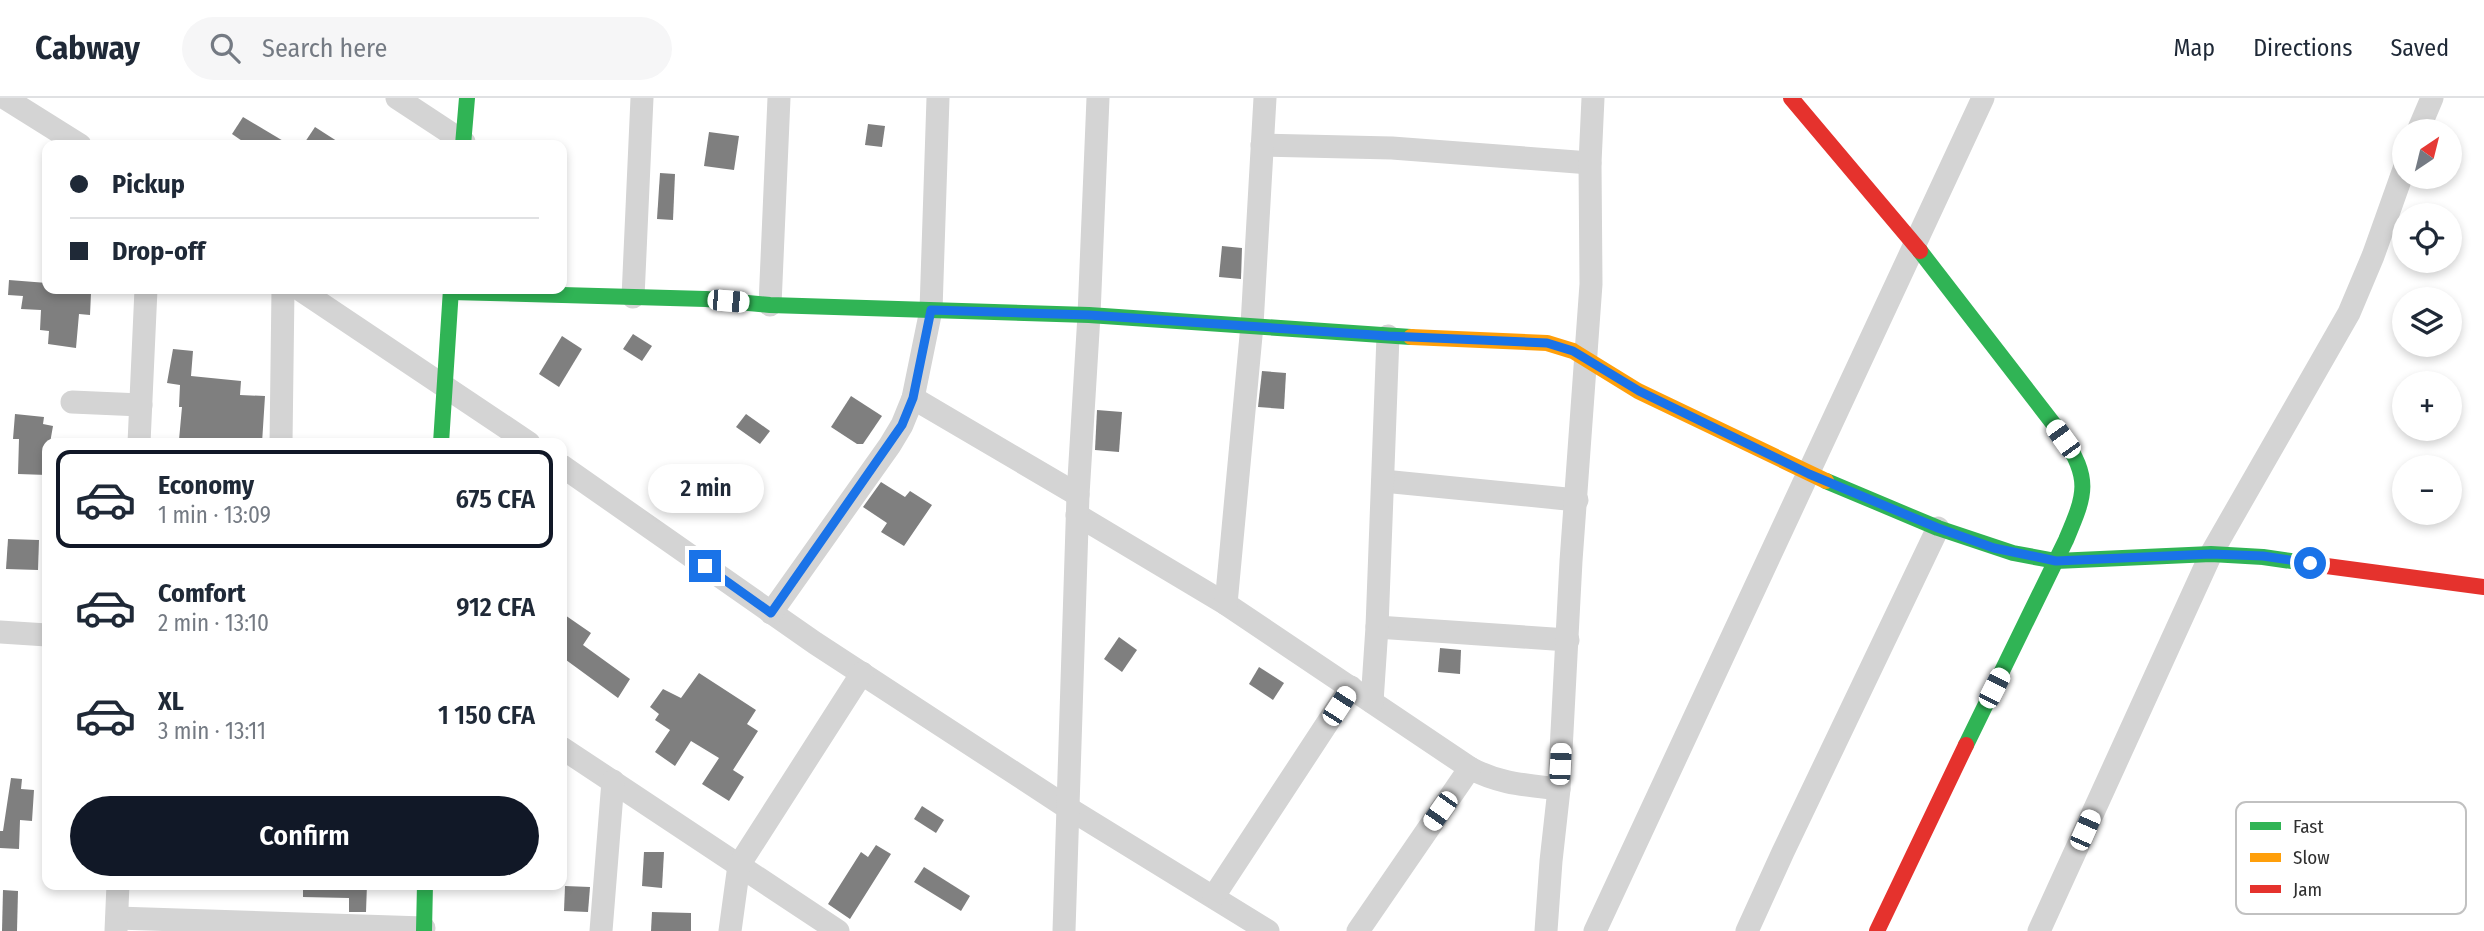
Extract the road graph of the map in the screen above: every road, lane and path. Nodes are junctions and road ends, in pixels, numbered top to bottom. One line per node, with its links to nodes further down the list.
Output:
1 (5, 98): 14 (street)
2 (397, 98): 15 (street)
3 (467, 98): 16 (street)
4 (642, 98): 26 (street)
5 (779, 98): 27 (street)
6 (938, 98): 28 (street)
7 (1098, 98): 29 (street)
8 (1265, 98): 17 (street)
9 (1594, 98): 18 (street)
10 (1791, 98): 20 (street)
11 (1983, 98): 20 (street)
12 (2432, 98): 13 (street)
13 (2423, 119)
14 (72, 140)
15 (457, 140)
16 (463, 140)
17 (1262, 145): 18 (street); 30 (street)
18 (1590, 163): 32 (street)
19 (2397, 189): 47 (street)
20 (1915, 245): 42 (street); 48 (street)
21 (146, 294): 36 (street)
22 (283, 294): 38 (street)
23 (307, 294): 33 (street)
24 (451, 294): 33 (street)
25 (555, 294): 26 (street)
26 (633, 297): 27 (street)
27 (770, 305): 28 (street)
28 (931, 310): 29 (street); 34 (street)
29 (1089, 315): 30 (street); 45 (street)
30 (1252, 325): 31 (street); 50 (street)
31 (1388, 336): 32 (street); 43 (street)
32 (1587, 359): 42 (street); 44 (street)
33 (444, 384): 39 (street); 40 (street)
34 (913, 398): 45 (street); 51 (street)
35 (72, 402): 36 (street)
36 (141, 405): 37 (street)
37 (139, 438)
38 (281, 438)
39 (440, 438)
40 (522, 438)
41 (567, 470): 51 (street)
42 (1809, 474): 46 (street); 77 (street)
43 (1383, 481): 44 (street); 52 (street)
44 (1577, 500): 55 (street)
45 (1078, 505): 50 (street); 63 (street)
46 (1938, 528): 48 (street); 78 (street)
47 (2211, 554): 48 (street); 49 (street); 80 (street)
48 (2056, 561): 79 (street)
49 (2484, 587)
50 (1226, 604): 57 (street)
51 (771, 613): 56 (street)
52 (1377, 627): 55 (street); 58 (street)
53 (0, 632): 54 (street)
54 (42, 635)
55 (1568, 640): 62 (street)
56 (862, 673): 63 (street); 64 (street)
57 (1351, 687): 58 (street); 67 (street)
58 (1372, 702): 60 (street)
59 (567, 751): 61 (street)
60 (1470, 768): 62 (street); 75 (street)
61 (613, 781): 64 (street); 70 (street)
62 (1559, 789): 76 (street)
63 (1068, 808): 67 (street); 73 (street)
64 (739, 865): 71 (street); 72 (street)
65 (118, 890): 68 (street)
66 (425, 890): 69 (street)
67 (1214, 895): 74 (street)
68 (116, 924): 69 (street)
69 (424, 929)
70 (601, 931)
71 (730, 931)
72 (838, 931)
73 (1064, 931)
74 (1268, 931)
75 (1358, 931)
76 (1546, 931)
77 (1595, 931)
78 (1747, 931)
79 (1877, 931)
80 (2039, 931)

